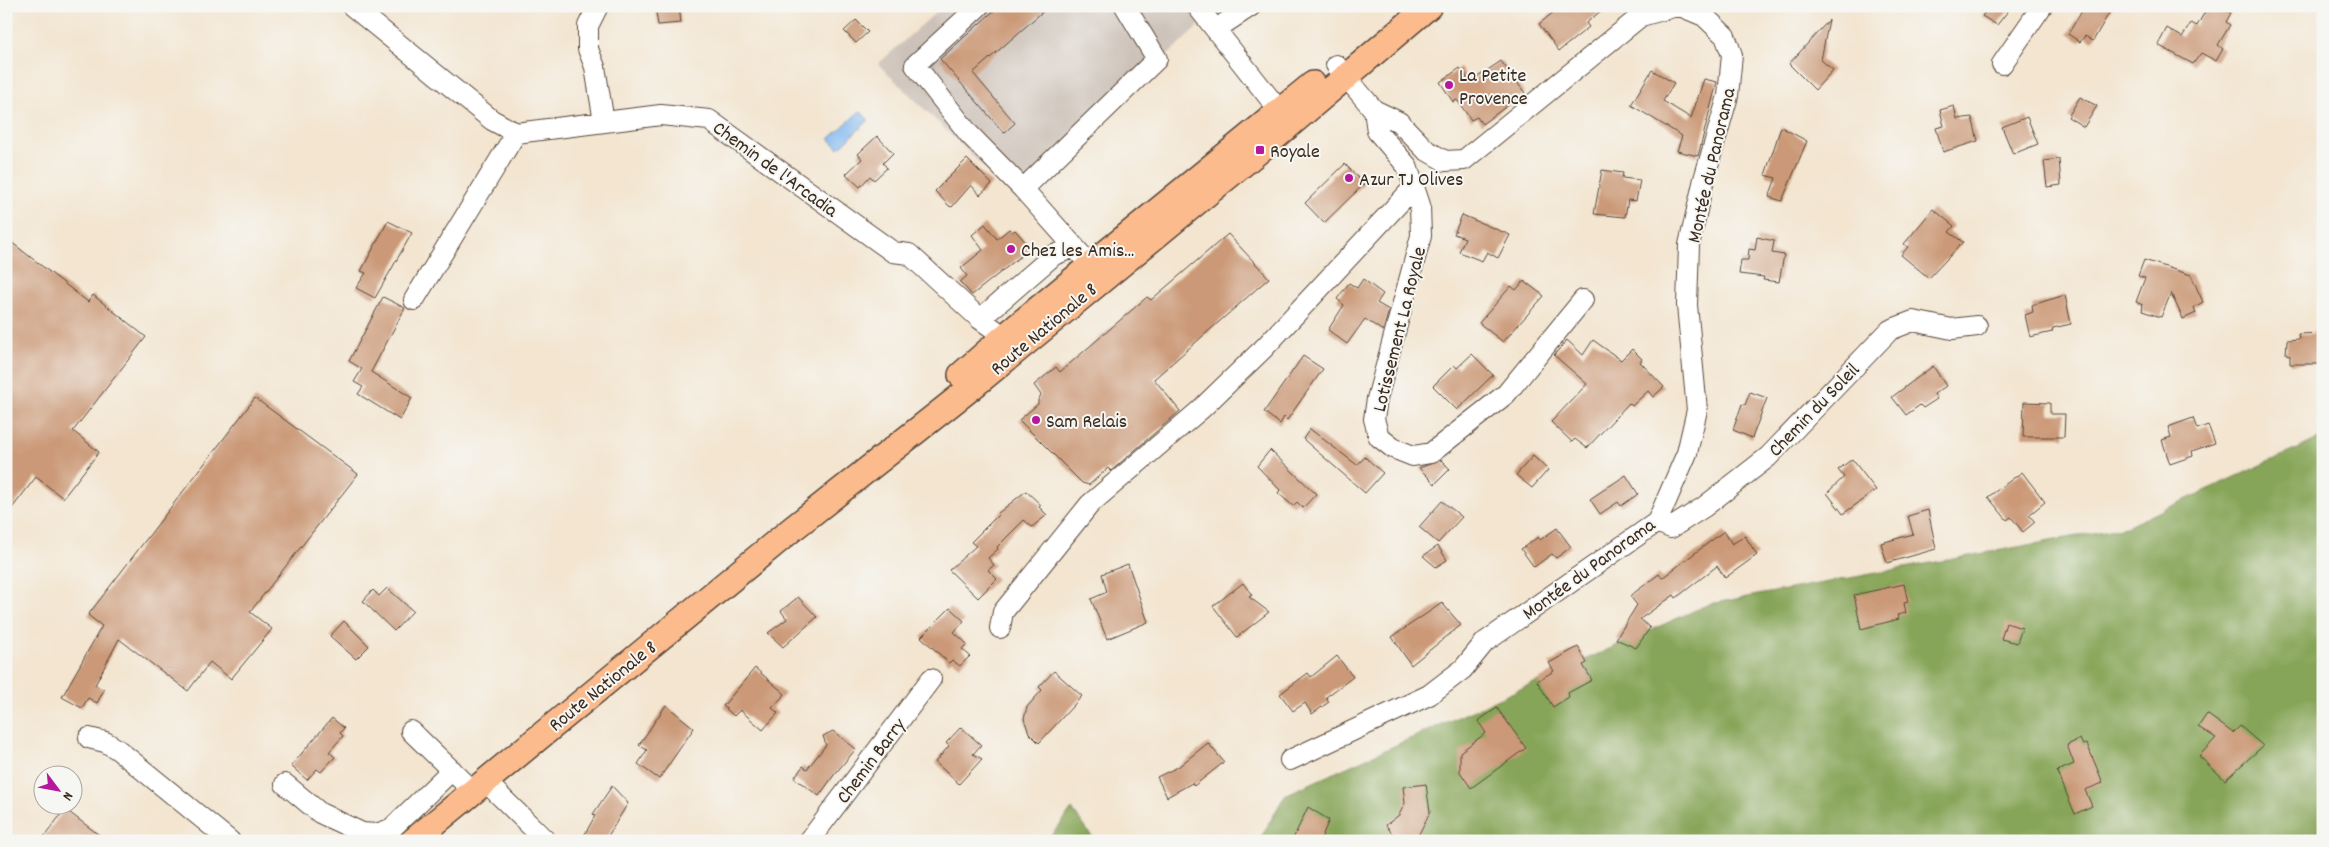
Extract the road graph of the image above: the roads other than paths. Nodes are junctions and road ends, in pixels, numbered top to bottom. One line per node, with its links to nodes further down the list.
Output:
1 (352, 6): 17 (street)
2 (598, 6): 16 (street)
3 (978, 6): 19 (street)
4 (1125, 6): 19 (street)
5 (1197, 6): 11 (street)
6 (1251, 6): 11 (street)
7 (1414, 6): 13 (main road, Route Nationale 8)
8 (1429, 6): 13 (main road, Route Nationale 8)
9 (1678, 6): 14 (street, Montée du Panorama); 26 (street, Montée du Panorama)
10 (2042, 6): 12 (street)
11 (1216, 28): 15 (street)
12 (2002, 64)
13 (1341, 71): 14 (street, Montée du Panorama); 15 (main road, Route Nationale 8)
14 (1374, 110): 18 (street, Lotissement La Royale)
15 (1285, 118): 20 (main road, Route Nationale 8)
16 (604, 122): 17 (street, Chemin de l'Arcadia); 23 (street, Chemin de l'Arcadia)
17 (516, 133): 21 (street)
18 (1414, 186): 22 (street, Lotissement La Royale); 27 (street)
19 (1024, 189): 20 (street)
20 (1089, 264): 23 (street); 25 (main road, Route Nationale 8)
21 (414, 300)
22 (1583, 300)
23 (980, 319): 25 (street, Chemin de l'Arcadia)
24 (1977, 326): 26 (street, Chemin du Soleil)
25 (1009, 344): 34 (main road, Route Nationale 8)
26 (1657, 522): 31 (street, Montée du Panorama)
27 (1000, 628)
28 (931, 679): 38 (street, Chemin Barry)
29 (411, 731): 32 (street)
30 (89, 738): 35 (street)
31 (1290, 760)
32 (452, 770): 33 (street); 34 (street)
33 (285, 784)
34 (479, 786): 36 (main road, Route Nationale 8); 37 (street)
35 (230, 841)
36 (413, 841)
37 (546, 841)
38 (809, 841)

